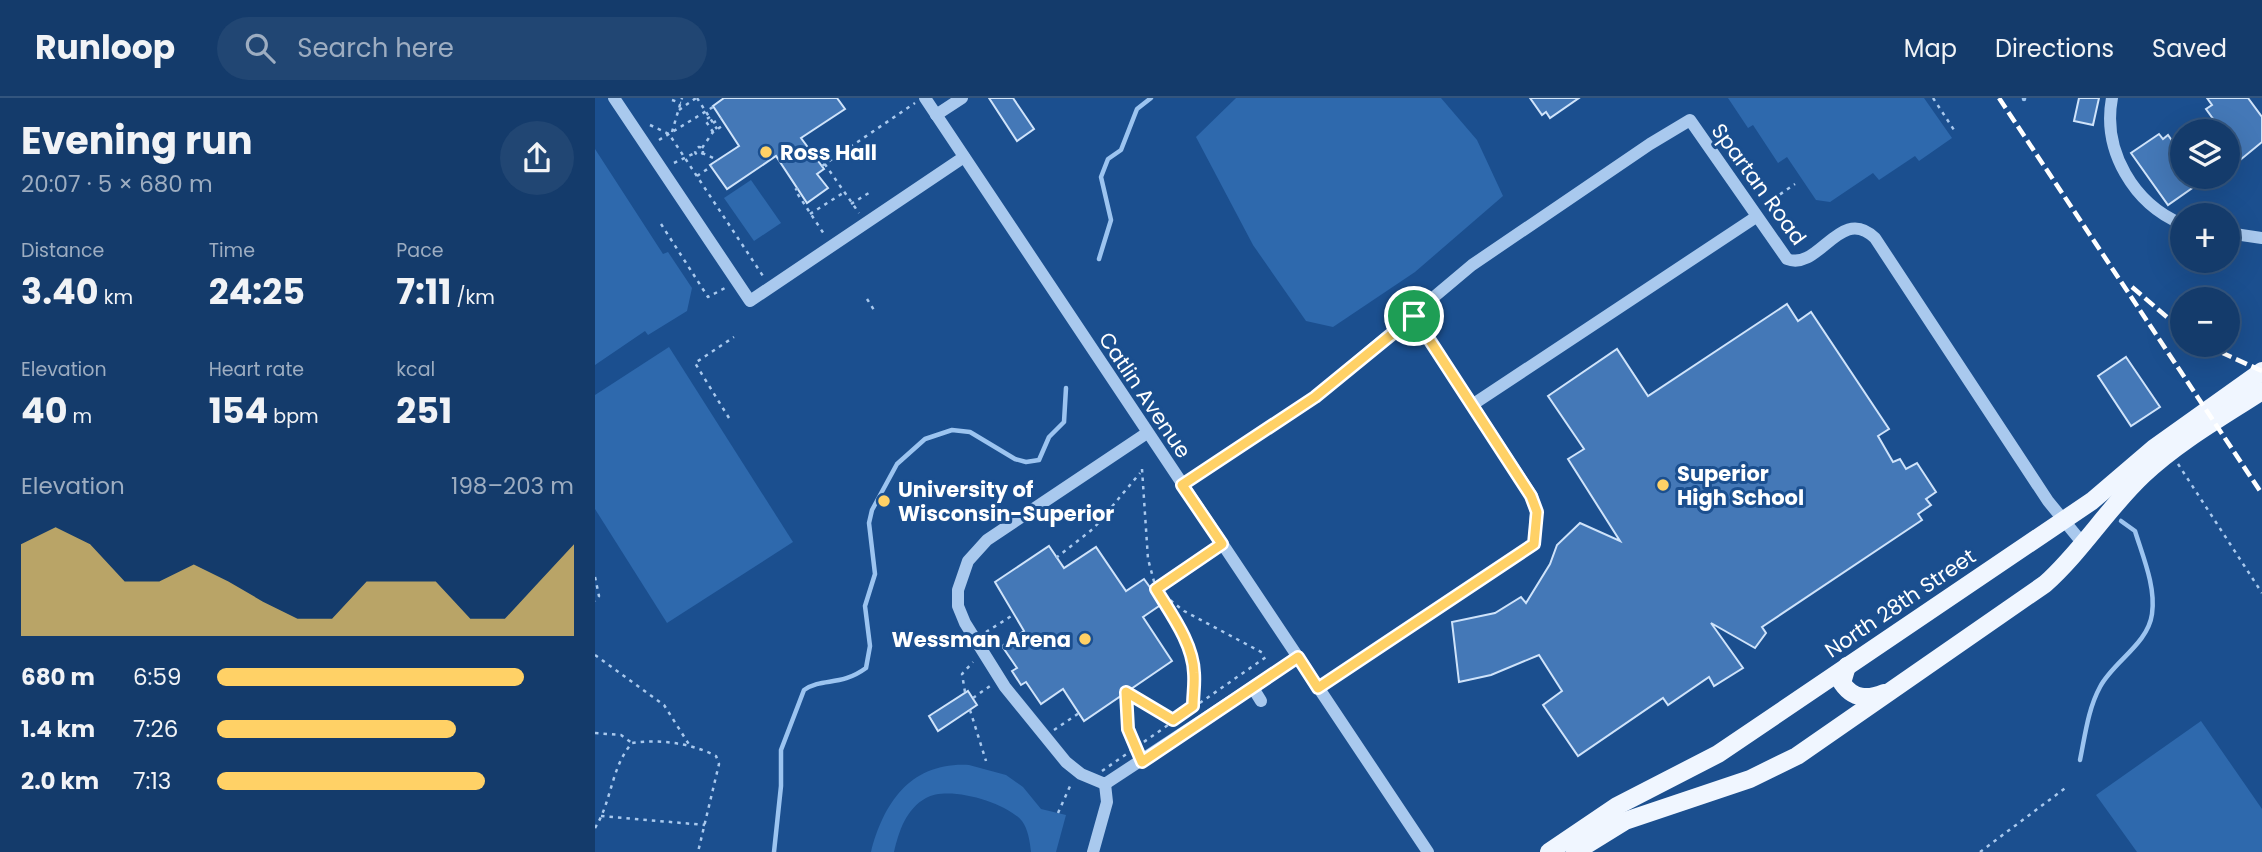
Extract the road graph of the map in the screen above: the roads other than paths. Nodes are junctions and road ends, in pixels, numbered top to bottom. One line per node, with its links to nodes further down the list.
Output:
1 (614, 98): 6 (street)
2 (924, 98): 5 (street, Catlin Avenue)
3 (961, 98): 5 (street)
4 (2112, 98): 8 (street)
5 (936, 115): 6 (street, Catlin Avenue)
6 (964, 157): 15 (street, Catlin Avenue)
7 (1755, 215): 11 (street, Spartan Road); 14 (street); 17 (street, Spartan Road)
8 (2170, 218)
9 (2240, 235): 10 (street)
10 (2262, 238)
11 (1414, 316): 14 (street); 16 (street, Spartan Road)
12 (2262, 371): 17 (main road, North 28th Street)
13 (2262, 391): 18 (main road)
14 (1472, 405): 23 (street)
15 (1147, 433): 16 (street, Catlin Avenue); 25 (street)
16 (1182, 485): 19 (street, Catlin Avenue)
17 (2063, 521): 18 (street, Spartan Road); 20 (main road, North 28th Street)
18 (2084, 545): 21 (main road)
19 (1298, 657): 22 (street); 23 (street, Catlin Avenue)
20 (1847, 666): 21 (main road); 28 (main road, North 28th Street)
21 (1900, 685): 29 (main road)
22 (1253, 688): 24 (street); 25 (street)
23 (1318, 688): 27 (street, Catlin Avenue)
24 (1261, 701)
25 (1102, 783): 26 (street)
26 (1093, 852)
27 (1428, 852)
28 (1549, 852)
29 (1574, 852)

